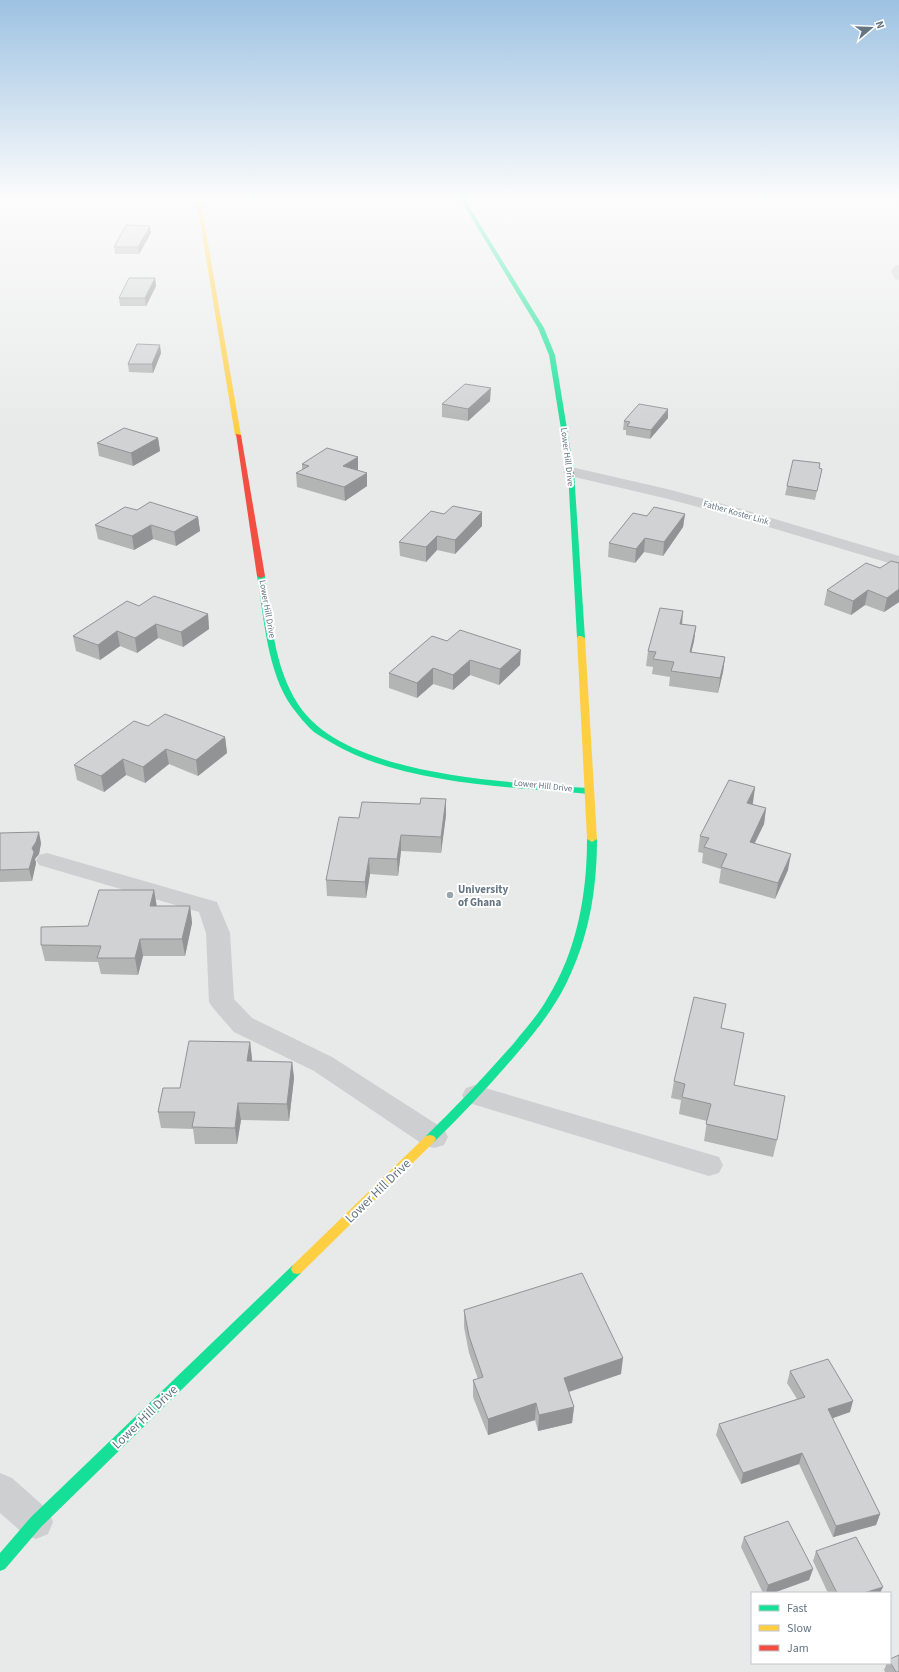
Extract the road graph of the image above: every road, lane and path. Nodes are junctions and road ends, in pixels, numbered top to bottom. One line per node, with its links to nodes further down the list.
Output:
1 (212, 275): 5 (street, Lower Hill Drive)
2 (509, 275): 3 (street, Lower Hill Drive)
3 (571, 472): 4 (street, Father Koster Link); 5 (street, Lower Hill Drive)
4 (899, 561)
5 (588, 791): 7 (street, Lower Hill Drive)
6 (47, 860): 8 (street)
7 (475, 1095): 8 (street, Lower Hill Drive); 9 (street)
8 (434, 1137): 11 (street, Lower Hill Drive)
9 (709, 1165)
10 (0, 1490): 11 (street)
11 (36, 1522): 12 (street, Lower Hill Drive)
12 (0, 1564)

